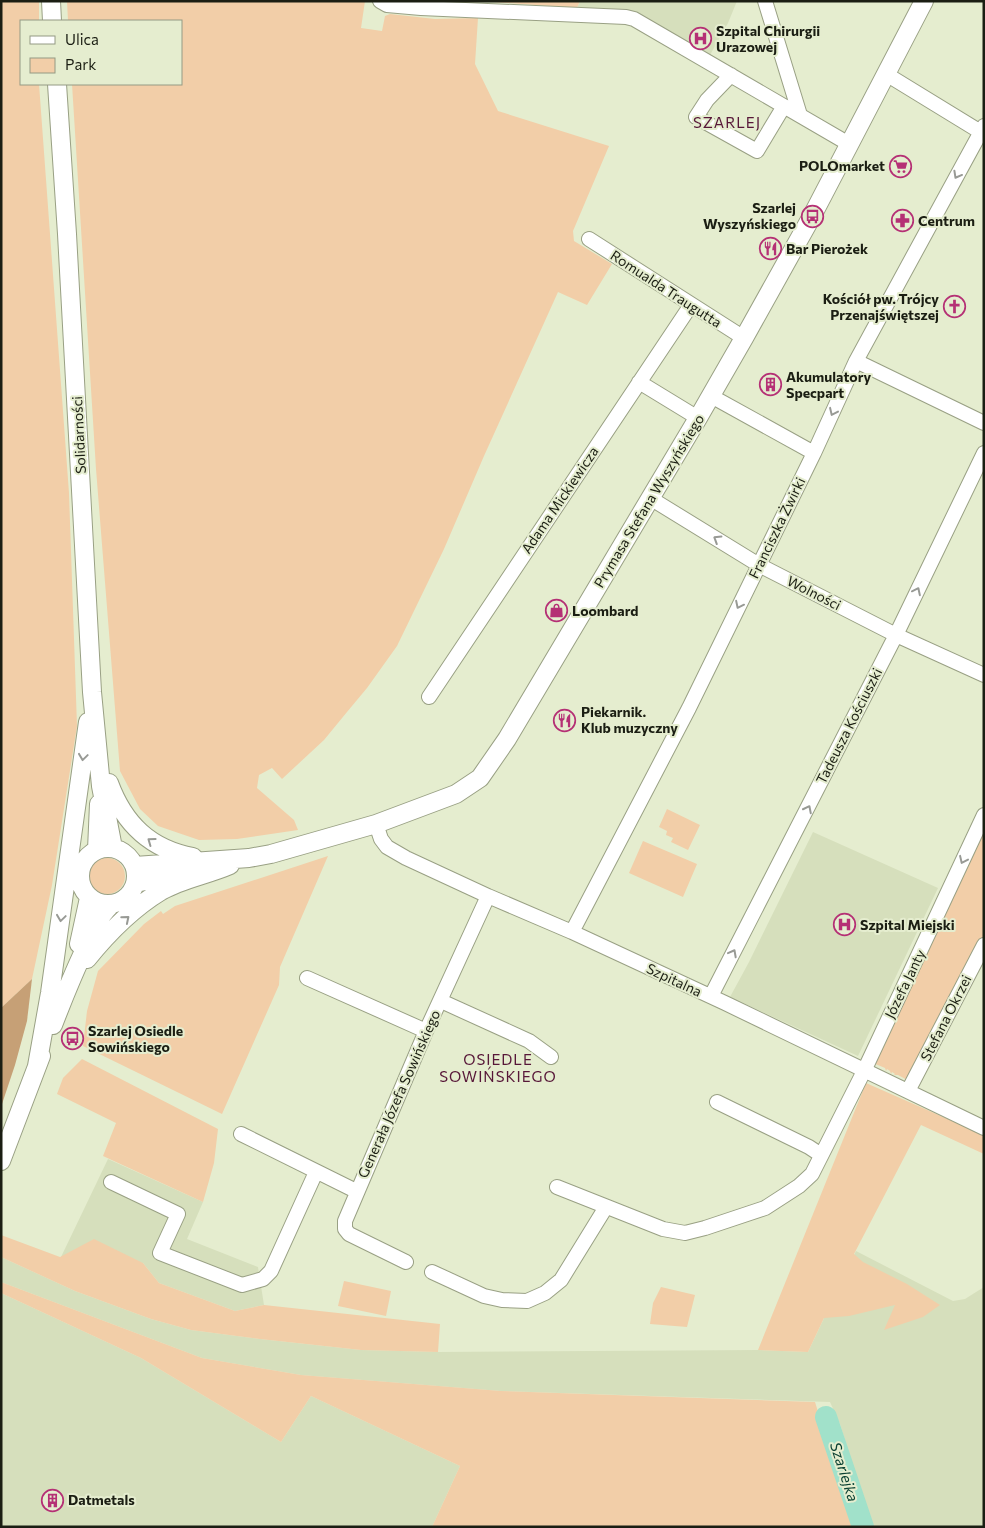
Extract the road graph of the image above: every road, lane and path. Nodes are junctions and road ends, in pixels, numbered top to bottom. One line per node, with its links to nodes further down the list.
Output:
1 (51, 1): 5 (street)
2 (380, 1): 7 (street)
3 (765, 1): 10 (street)
4 (924, 1): 6 (street, Prymasa Stefana Wyszyńskiego)
5 (52, 20)
6 (886, 74): 11 (street); 12 (street, Prymasa Stefana Wyszyńskiego)
7 (731, 76): 9 (street); 9 (street)
8 (57, 85): 27 (street, Solidarności)
9 (784, 106): 10 (street)
10 (800, 115): 12 (street)
11 (983, 131): 16 (street, Franciszka Żwirki, one-way to 16)
12 (849, 144): 15 (street, Prymasa Stefana Wyszyńskiego)
13 (589, 239): 14 (street, Romualda Traugutta)
14 (691, 305): 15 (street, Romualda Traugutta); 17 (street, Adama Mickiewicza)
15 (744, 338): 18 (street, Prymasa Stefana Wyszyńskiego)
16 (856, 361): 20 (street); 21 (street, Franciszka Żwirki, one-way to 21)
17 (639, 382): 19 (street); 28 (street, Adama Mickiewicza)
18 (711, 396): 19 (street, Prymasa Stefana Wyszyńskiego); 21 (street)
19 (698, 418): 23 (street, Prymasa Stefana Wyszyńskiego)
20 (984, 423)
21 (814, 453): 24 (street, Franciszka Żwirki)
22 (984, 454): 25 (street, Tadeusza Kościuszki, one-way to 22)
23 (650, 498): 24 (street, Wolności, one-way to 23); 31 (street, Prymasa Stefana Wyszyńskiego)
24 (759, 565): 25 (street, Wolności); 38 (street, Franciszka Żwirki, one-way to 38)
25 (896, 635): 26 (street, Wolności); 42 (street, Tadeusza Kościuszki, one-way to 25)
26 (984, 675)
27 (92, 692): 29 (street, Solidarności); 46 (street, one-way to 46)
28 (429, 696)
29 (96, 727): 32 (street, Solidarności); 33 (street, one-way to 29)
30 (984, 815): 47 (street, Józefa Janty, one-way to 47)
31 (376, 824): 33 (street, Prymasa Stefana Wyszyńskiego); 35 (street, Szpitalna)
32 (105, 849): 34 (street); 36 (street)
33 (249, 858): 34 (street, Prymasa Stefana Wyszyńskiego); 41 (street, one-way to 33)
34 (136, 874): 37 (street)
35 (488, 896): 38 (street, Szpitalna); 43 (street, Generała Józefa Sowińskiego)
36 (89, 898): 37 (street); 41 (street)
37 (111, 905): 41 (street)
38 (572, 932): 42 (street, Szpitalna)
39 (984, 946): 48 (street, Stefana Okrzei)
40 (307, 978): 44 (street)
41 (70, 981): 46 (street)
42 (710, 996): 47 (street, Szpitalna)
43 (441, 1001): 44 (street, Generała Józefa Sowińskiego); 45 (street)
44 (426, 1031): 57 (street, Generała Józefa Sowińskiego)
45 (551, 1057)
46 (37, 1066): 53 (street)
47 (864, 1071): 48 (street, Szpitalna); 52 (street, Józefa Janty)
48 (908, 1091): 50 (street, Szpitalna)
49 (717, 1102): 52 (street)
50 (984, 1128)
51 (241, 1134): 54 (street)
52 (821, 1155): 58 (street, Józefa Janty)
53 (1, 1161)
54 (316, 1172): 55 (street); 57 (street)
55 (111, 1182)
56 (556, 1187): 58 (street, Józefa Janty)
57 (356, 1191): 59 (street, Generała Józefa Sowińskiego)
58 (606, 1208): 60 (street)
59 (406, 1262)
60 (432, 1272)

